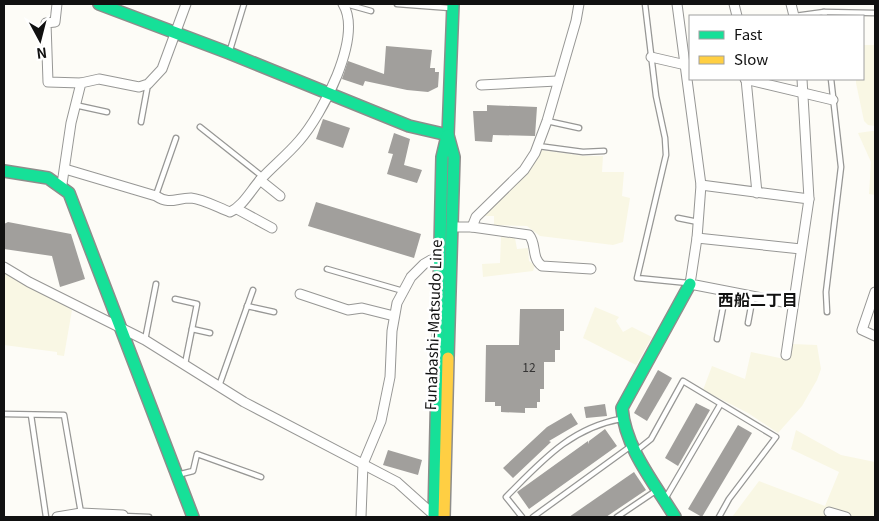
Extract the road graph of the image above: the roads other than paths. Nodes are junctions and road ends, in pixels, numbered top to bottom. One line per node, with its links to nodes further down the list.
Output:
1 (57, 4): 26 (street)
2 (99, 4): 16 (main road)
3 (186, 4): 16 (street)
4 (244, 4): 17 (lane)
5 (344, 4): 11 (lane); 30 (street)
6 (397, 4): 10 (lane)
7 (579, 4): 25 (street)
8 (645, 4): 18 (lane)
9 (677, 4): 15 (street)
10 (453, 6): 38 (main road)
11 (371, 11)
12 (875, 13): 13 (lane)
13 (825, 14): 14 (lane)
14 (810, 15)
15 (686, 28): 19 (street)
16 (176, 33): 17 (main road); 27 (street)
17 (229, 53): 30 (main road)
18 (651, 57): 19 (street); 64 (lane)
19 (688, 66)
20 (690, 80): 46 (street)
21 (746, 80): 47 (street)
22 (750, 80): 29 (street)
23 (802, 80): 29 (street)
24 (831, 80): 31 (lane)
25 (557, 81): 28 (street); 34 (street)
26 (81, 83): 27 (street); 32 (street)
27 (148, 84): 35 (lane)
28 (481, 85)
29 (804, 92): 31 (street); 50 (street)
30 (331, 93): 38 (main road); 44 (street)
31 (833, 100): 75 (lane)
32 (75, 105): 33 (lane); 42 (street)
33 (107, 112)
34 (547, 121): 37 (lane); 40 (street)
35 (141, 122)
36 (200, 128): 44 (lane)
37 (579, 128)
38 (448, 135): 54 (main road, Funabashi-Matsudo Line); 59 (main road, Funabashi-Matsudo Line)
39 (176, 138): 48 (lane)
40 (538, 146): 41 (lane); 55 (street)
41 (604, 151)
42 (65, 169): 45 (street); 48 (street)
43 (4, 171): 45 (main road)
44 (262, 178): 49 (street); 51 (street)
45 (62, 184): 79 (main road)
46 (701, 185): 47 (street); 53 (street)
47 (757, 193): 50 (street)
48 (156, 196): 51 (street)
49 (280, 196)
50 (809, 199): 58 (street)
51 (237, 209): 56 (street)
52 (678, 218): 53 (lane)
53 (698, 222): 57 (street)
54 (452, 227): 55 (street); 105 (main road, Funabashi-Matsudo Line)
55 (472, 227): 62 (street)
56 (272, 228)
57 (697, 238): 58 (street); 64 (street)
58 (801, 249): 72 (street)
59 (440, 260): 66 (street); 105 (main road, Funabashi-Matsudo Line)
60 (4, 267): 79 (street)
61 (327, 269): 66 (lane)
62 (591, 269)
63 (156, 284): 82 (lane)
64 (690, 284): 67 (street); 90 (main road)
65 (253, 290): 73 (lane)
66 (403, 291): 76 (street)
67 (726, 291): 70 (street); 83 (lane)
68 (875, 292): 81 (street)
69 (300, 294): 76 (street)
70 (753, 296): 72 (street); 77 (lane)
71 (175, 299): 78 (lane)
72 (793, 304): 84 (street)
73 (247, 306): 74 (lane); 86 (lane)
74 (274, 312)
75 (827, 312)
76 (394, 316): 92 (street)
77 (748, 323)
78 (192, 329): 80 (lane); 85 (lane)
79 (122, 330): 82 (street); 93 (main road)
80 (210, 333)
81 (875, 336)
82 (145, 340): 85 (street)
83 (717, 340)
84 (786, 355)
85 (185, 364): 86 (street)
86 (218, 386): 92 (street)
87 (720, 405): 91 (lane); 96 (lane); 110 (lane)
88 (4, 414): 89 (lane)
89 (31, 415): 98 (lane); 100 (lane)
90 (621, 419): 91 (main road); 106 (lane)
91 (634, 448): 95 (main road); 107 (lane)
92 (363, 464): 104 (street); 105 (street)
93 (177, 475): 94 (lane); 103 (main road)
94 (261, 477)
95 (658, 489): 96 (main road); 108 (lane)
96 (665, 500): 109 (main road)
97 (829, 512): 111 (street)
98 (81, 515): 99 (street); 101 (street)
99 (123, 516): 102 (lane)
100 (46, 517)
101 (57, 517)
102 (149, 517)
103 (193, 517)
104 (361, 517)
105 (437, 517)
106 (522, 517)
107 (533, 517)
108 (617, 517)
109 (675, 517)
110 (719, 517)
111 (846, 517)

